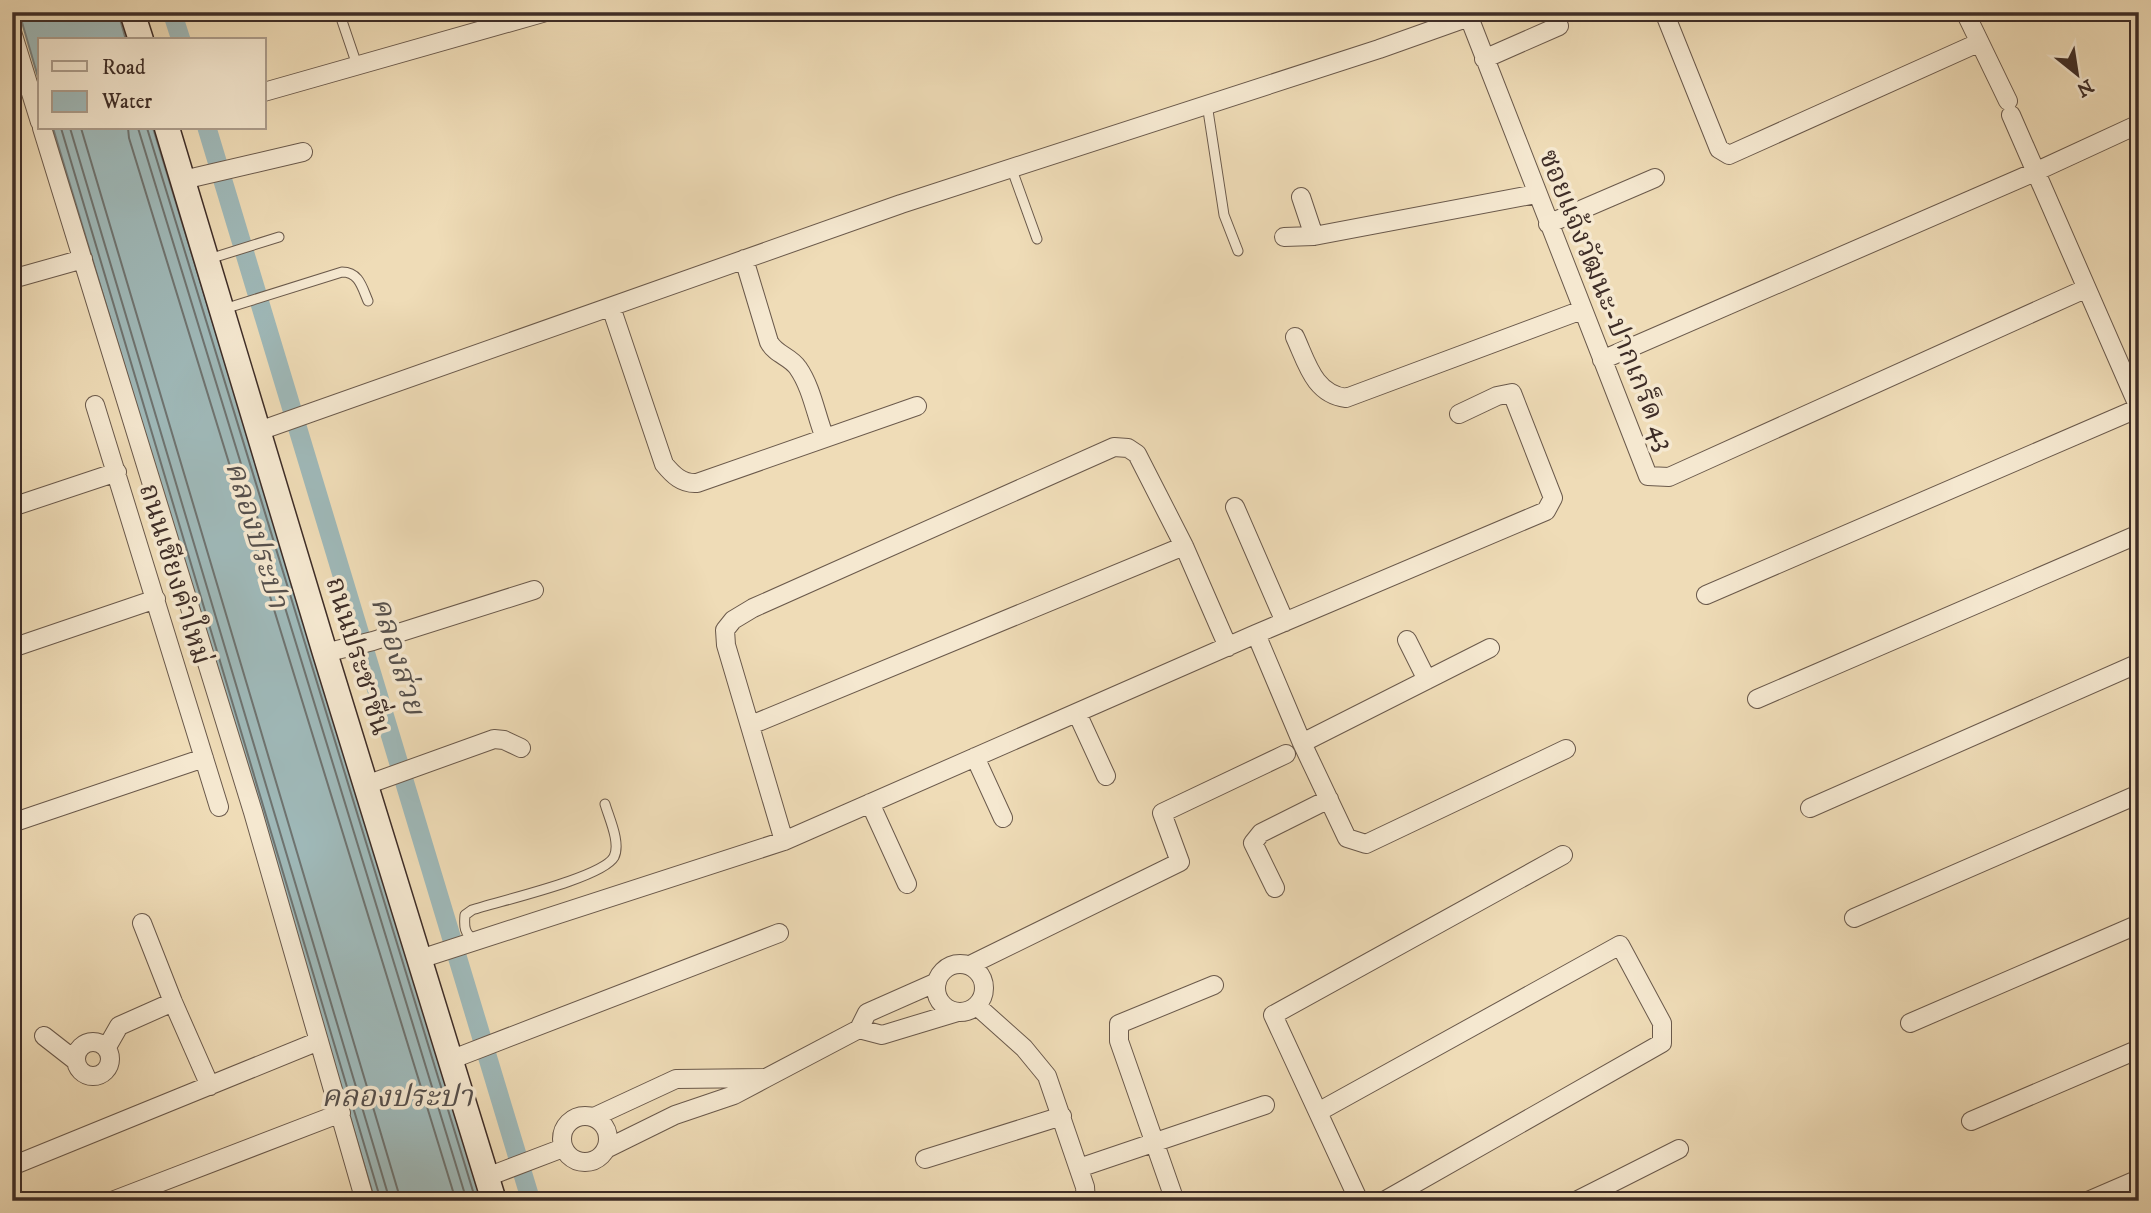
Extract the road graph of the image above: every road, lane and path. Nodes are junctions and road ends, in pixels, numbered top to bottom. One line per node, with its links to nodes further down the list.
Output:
1 (132, 12): 9 (street)
2 (339, 12): 13 (lane)
3 (546, 12): 13 (street)
4 (1665, 12): 10 (street)
5 (1965, 12): 10 (street)
6 (1468, 15): 12 (street, ซอยแจ้งวัฒนะ-ปากเกร็ด 43); 15 (street)
7 (1559, 26): 12 (street)
8 (12, 32): 11 (street)
9 (140, 38)
10 (1978, 43): 22 (street)
11 (16, 59): 16 (street)
12 (1484, 59): 25 (street, ซอยแจ้งวัฒนะ-ปากเกร็ด 43)
13 (357, 65): 14 (street)
14 (266, 91)
15 (1207, 104): 21 (street); 32 (lane)
16 (38, 117)
17 (2139, 124): 22 (street)
18 (43, 130): 34 (street)
19 (168, 130): 23 (street, ถนนประชาชื่น)
20 (303, 152): 23 (street)
21 (1011, 167): 31 (lane); 35 (street)
22 (2035, 172): 37 (street); 43 (street)
23 (192, 178): 33 (street, ถนนประชาชื่น)
24 (1656, 178): 27 (street)
25 (1536, 194): 27 (street, ซอยแจ้งวัฒนะ-ปากเกร็ด 43); 28 (street)
26 (1301, 197): 28 (street)
27 (1548, 224): 41 (street, ซอยแจ้งวัฒนะ-ปากเกร็ด 43)
28 (1314, 236): 30 (street)
29 (279, 237): 33 (lane)
30 (1283, 237)
31 (1037, 239)
32 (1238, 251)
33 (218, 256): 39 (street, ถนนประชาชื่น)
34 (83, 259): 36 (street); 105 (street)
35 (744, 259): 40 (street); 49 (street)
36 (12, 279)
37 (2085, 289): 43 (street, ซอยแจ้งวัฒนะ-ปากเกร็ด 43); 46 (street)
38 (368, 301): 39 (lane)
39 (231, 307): 48 (street, ถนนประชาชื่น)
40 (611, 307): 48 (street); 49 (street)
41 (1582, 310): 42 (street); 43 (street, ซอยแจ้งวัฒนะ-ปากเกร็ด 43)
42 (1294, 337)
43 (1602, 360)
44 (95, 405): 50 (street, ถนนเชียงคำใหม่)
45 (917, 406): 49 (street)
46 (2139, 408): 56 (street)
47 (1459, 414): 58 (street)
48 (268, 428): 64 (street, ถนนประชาชื่น)
49 (825, 438)
50 (117, 472): 51 (street); 57 (street, ถนนเชียงคำใหม่)
51 (12, 507)
52 (1235, 507): 58 (street)
53 (2139, 534): 67 (street)
54 (1184, 546): 61 (street); 69 (street); 69 (street)
55 (534, 590): 64 (street)
56 (1706, 595)
57 (156, 599): 62 (street); 75 (street, ถนนเชียงคำใหม่)
58 (1285, 622): 59 (street)
59 (1256, 634): 61 (street); 70 (street)
60 (1407, 640): 66 (street)
61 (1228, 647): 68 (street)
62 (12, 648)
63 (1490, 648): 66 (street)
64 (335, 651): 77 (street, ถนนประชาชื่น)
65 (2139, 663): 83 (street)
66 (1427, 680): 70 (street)
67 (1757, 699)
68 (1077, 713): 74 (street); 76 (street)
69 (751, 725): 86 (street)
70 (1303, 743): 79 (street)
71 (521, 748): 77 (street)
72 (1566, 749): 79 (street)
73 (1286, 754): 96 (street)
74 (975, 757): 80 (street); 84 (street)
75 (204, 758): 82 (street, ถนนเชียงคำใหม่); 85 (street)
76 (1107, 776)
77 (375, 782): 95 (street, ถนนประชาชื่น)
78 (2139, 794): 90 (street)
79 (1329, 799): 89 (street)
80 (870, 803): 86 (street); 88 (street)
81 (605, 804): 94 (lane)
82 (219, 807)
83 (1810, 808)
84 (1003, 818)
85 (12, 823)
86 (784, 841): 94 (street)
87 (1563, 855): 113 (street)
88 (907, 884)
89 (1275, 888)
90 (1854, 918)
91 (142, 923): 99 (street)
92 (2139, 924): 102 (street)
93 (779, 933): 108 (street)
94 (472, 941): 95 (street)
95 (429, 956): 108 (street, ถนนประชาชื่น)
96 (970, 965): 97 (street); 100 (street)
97 (937, 982): 101 (street); 103 (street)
98 (1214, 985): 118 (street)
99 (173, 1002): 106 (street); 111 (street)
100 (977, 1006): 101 (street); 115 (street)
101 (958, 1012): 103 (street)
102 (1910, 1023)
103 (859, 1028): 110 (street)
104 (44, 1036): 109 (street)
105 (319, 1041): 111 (street); 114 (street)
106 (107, 1047): 109 (street); 109 (street)
107 (2139, 1049): 117 (street)
108 (459, 1056): 126 (street, ถนนประชาชื่น)
109 (76, 1061)
110 (766, 1078): 116 (street); 120 (street)
111 (210, 1086): 123 (street)
112 (1265, 1105): 118 (street)
113 (1318, 1112): 131 (street); 132 (street)
114 (341, 1113): 127 (street); 128 (street)
115 (1062, 1116): 122 (street); 124 (street)
116 (594, 1117): 119 (street); 120 (street)
117 (1971, 1121)
118 (1154, 1143): 124 (street); 130 (street)
119 (563, 1148): 120 (street); 126 (street)
120 (606, 1149)
121 (1679, 1149): 133 (street)
122 (925, 1159)
123 (12, 1166)
124 (1079, 1168): 129 (street)
125 (2139, 1180): 134 (street)
126 (495, 1183)
127 (112, 1201)
128 (365, 1201)
129 (1086, 1201)
130 (1175, 1201)
131 (1359, 1201)
132 (1384, 1201)
133 (1576, 1201)
134 (2088, 1201)

